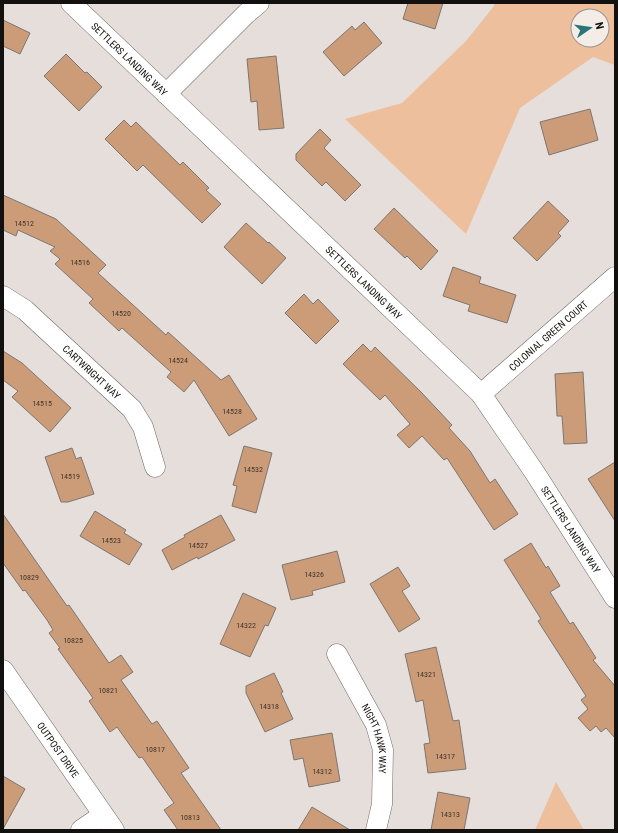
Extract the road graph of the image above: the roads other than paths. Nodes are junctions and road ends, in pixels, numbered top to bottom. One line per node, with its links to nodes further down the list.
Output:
1 (71, 3): 3 (street, SETTLERS LANDING WAY)
2 (259, 3): 3 (street)
3 (166, 94): 6 (street, SETTLERS LANDING WAY)
4 (615, 277): 6 (street, COLONIAL GREEN COURT)
5 (3, 296): 7 (street, CARTWRIGHT WAY)
6 (481, 394): 8 (street, SETTLERS LANDING WAY)
7 (155, 467)
8 (615, 598)
9 (337, 654): 13 (street, NIGHT HAWK WAY)
10 (3, 670): 11 (street, OUTPOST DRIVE)
11 (109, 822): 12 (street)
12 (81, 830)
13 (376, 830)

